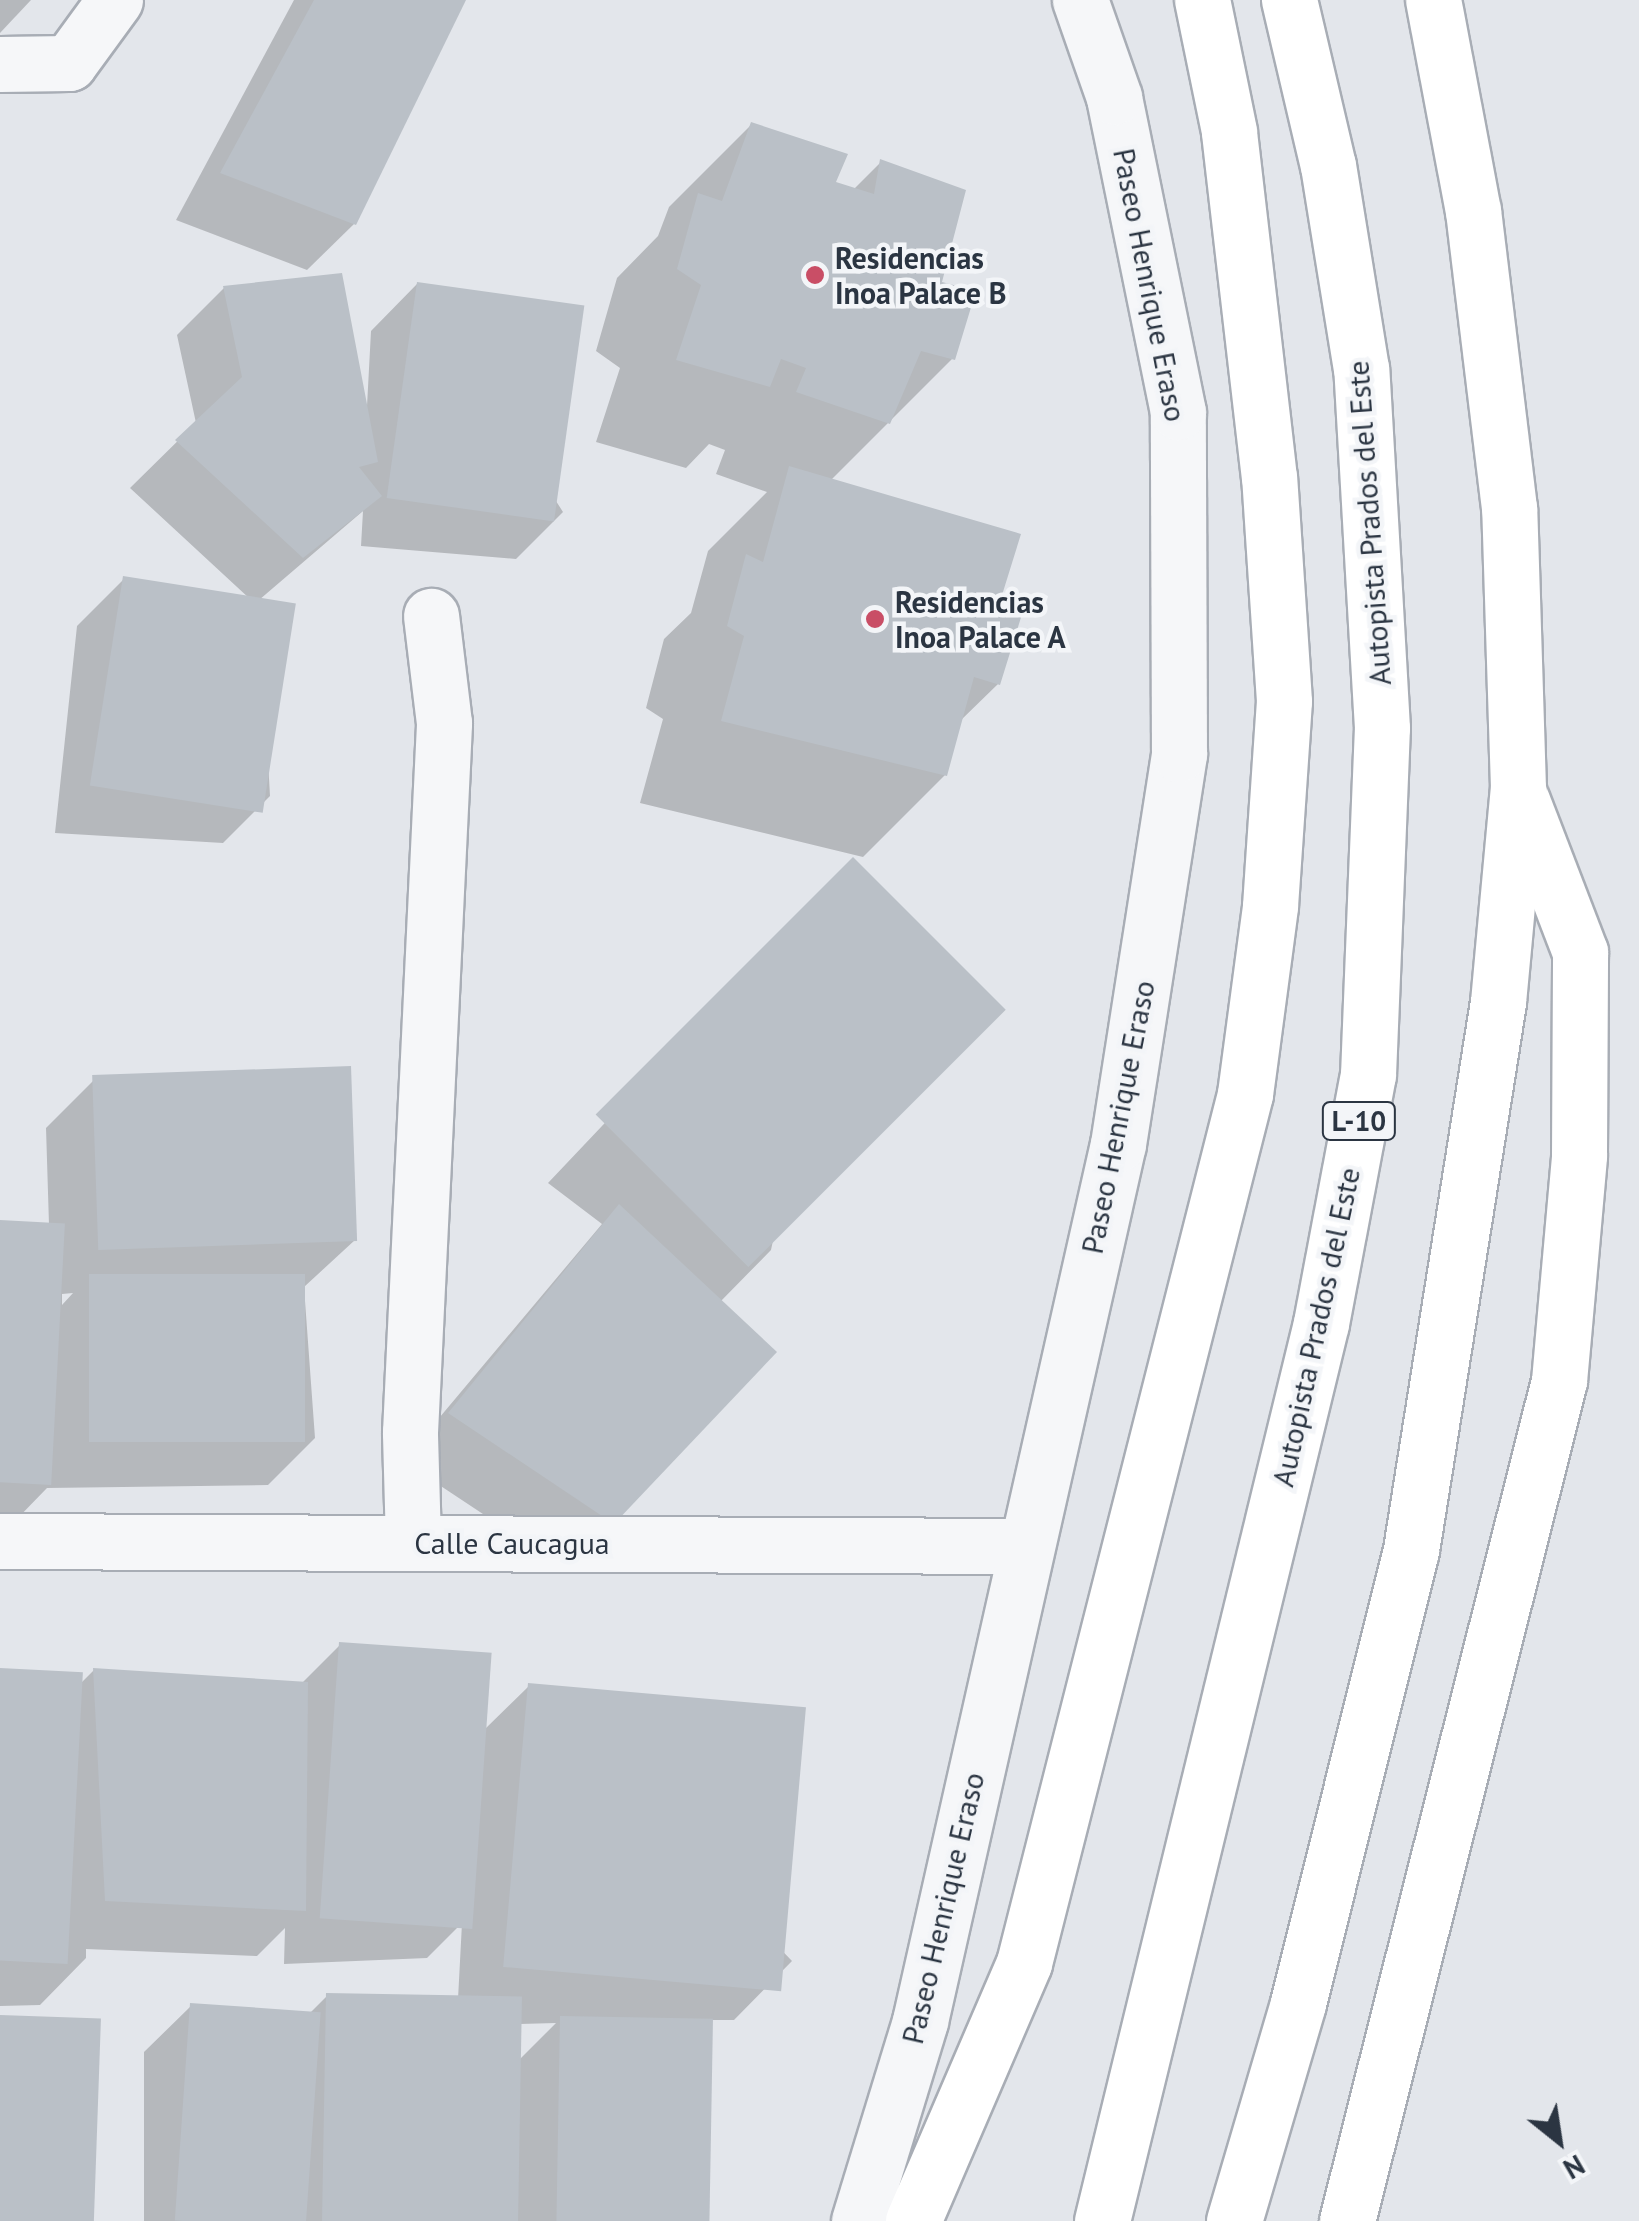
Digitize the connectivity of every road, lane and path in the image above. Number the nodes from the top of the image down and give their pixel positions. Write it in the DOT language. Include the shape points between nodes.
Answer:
graph roads {
  1 [pos="116,0"];
  2 [pos="1080,0"];
  3 [pos="1202,0"];
  4 [pos="1289,0"];
  5 [pos="1433,0"];
  6 [pos="0,64"];
  7 [pos="431,616"];
  8 [pos="1518,788"];
  9 [pos="0,1541"];
  10 [pos="413,1542"];
  11 [pos="1024,1546"];
  12 [pos="859,2221"];
  13 [pos="913,2221"];
  14 [pos="1102,2221"];
  15 [pos="1234,2221"];
  16 [pos="1347,2221"];
  1 -- 6 [label="street" via="70,64"];
  2 -- 11 [label="street, Paseo Henrique Eraso" via="1114,97 1178,412 1179,754 1118,1144"];
  3 -- 13 [label="highway" via="1229,132 1269,478 1284,702 1268,925 1245,1094 1024,1963"];
  4 -- 14 [label="highway, Autopista Prados del Este / L-10" via="1328,166 1364,408 1382,728 1368,1076 1322,1323"];
  5 -- 8 [label="highway" via="1474,211 1509,508"];
  7 -- 10 [label="street" via="444,723 410,1432"];
  8 -- 15 [label="highway" via="1498,1002 1411,1550 1298,2002"];
  8 -- 16 [label="highway" via="1580,952 1579,1156 1559,1381"];
  9 -- 10 [label="street, Calle Caucagua"];
  10 -- 11 [label="street, Calle Caucagua"];
  11 -- 12 [label="street, Paseo Henrique Eraso" via="920,2020"];
}
